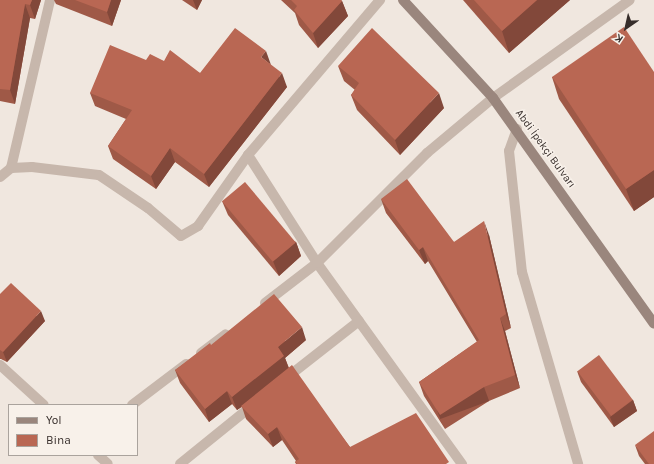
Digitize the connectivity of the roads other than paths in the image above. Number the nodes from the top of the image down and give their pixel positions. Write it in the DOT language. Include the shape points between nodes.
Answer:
graph roads {
  1 [pos="50,0"];
  2 [pos="380,0"];
  3 [pos="403,0"];
  4 [pos="630,0"];
  5 [pos="493,98"];
  6 [pos="517,129"];
  7 [pos="248,155"];
  8 [pos="11,168"];
  9 [pos="0,177"];
  10 [pos="317,262"];
  11 [pos="256,310"];
  12 [pos="359,321"];
  13 [pos="654,324"];
  14 [pos="237,325"];
  15 [pos="0,365"];
  16 [pos="274,388"];
  17 [pos="262,397"];
  18 [pos="43,404"];
  19 [pos="133,404"];
  20 [pos="99,456"];
  21 [pos="108,464"];
  22 [pos="180,464"];
  23 [pos="462,464"];
  24 [pos="578,464"];
  1 -- 8 [label="street"];
  2 -- 7 [label="street"];
  3 -- 5 [label="main road, Abdi İpekçi Bulvarı"];
  4 -- 5 [label="street"];
  5 -- 6 [label="main road, Abdi İpekçi Bulvarı"];
  5 -- 10 [label="street" via="427,153"];
  6 -- 13 [label="main road, Abdi İpekçi Bulvarı"];
  6 -- 24 [label="street" via="509,151 522,272"];
  7 -- 8 [label="street" via="198,226 181,236 148,208 98,175 32,167"];
  7 -- 10 [label="street"];
  8 -- 9 [label="street"];
  10 -- 11 [label="street"];
  10 -- 12 [label="street"];
  12 -- 16 [label="street"];
  12 -- 23 [label="street"];
  14 -- 19 [label="street"];
  15 -- 18 [label="street"];
  17 -- 22 [label="street"];
  20 -- 21 [label="street"];
}
